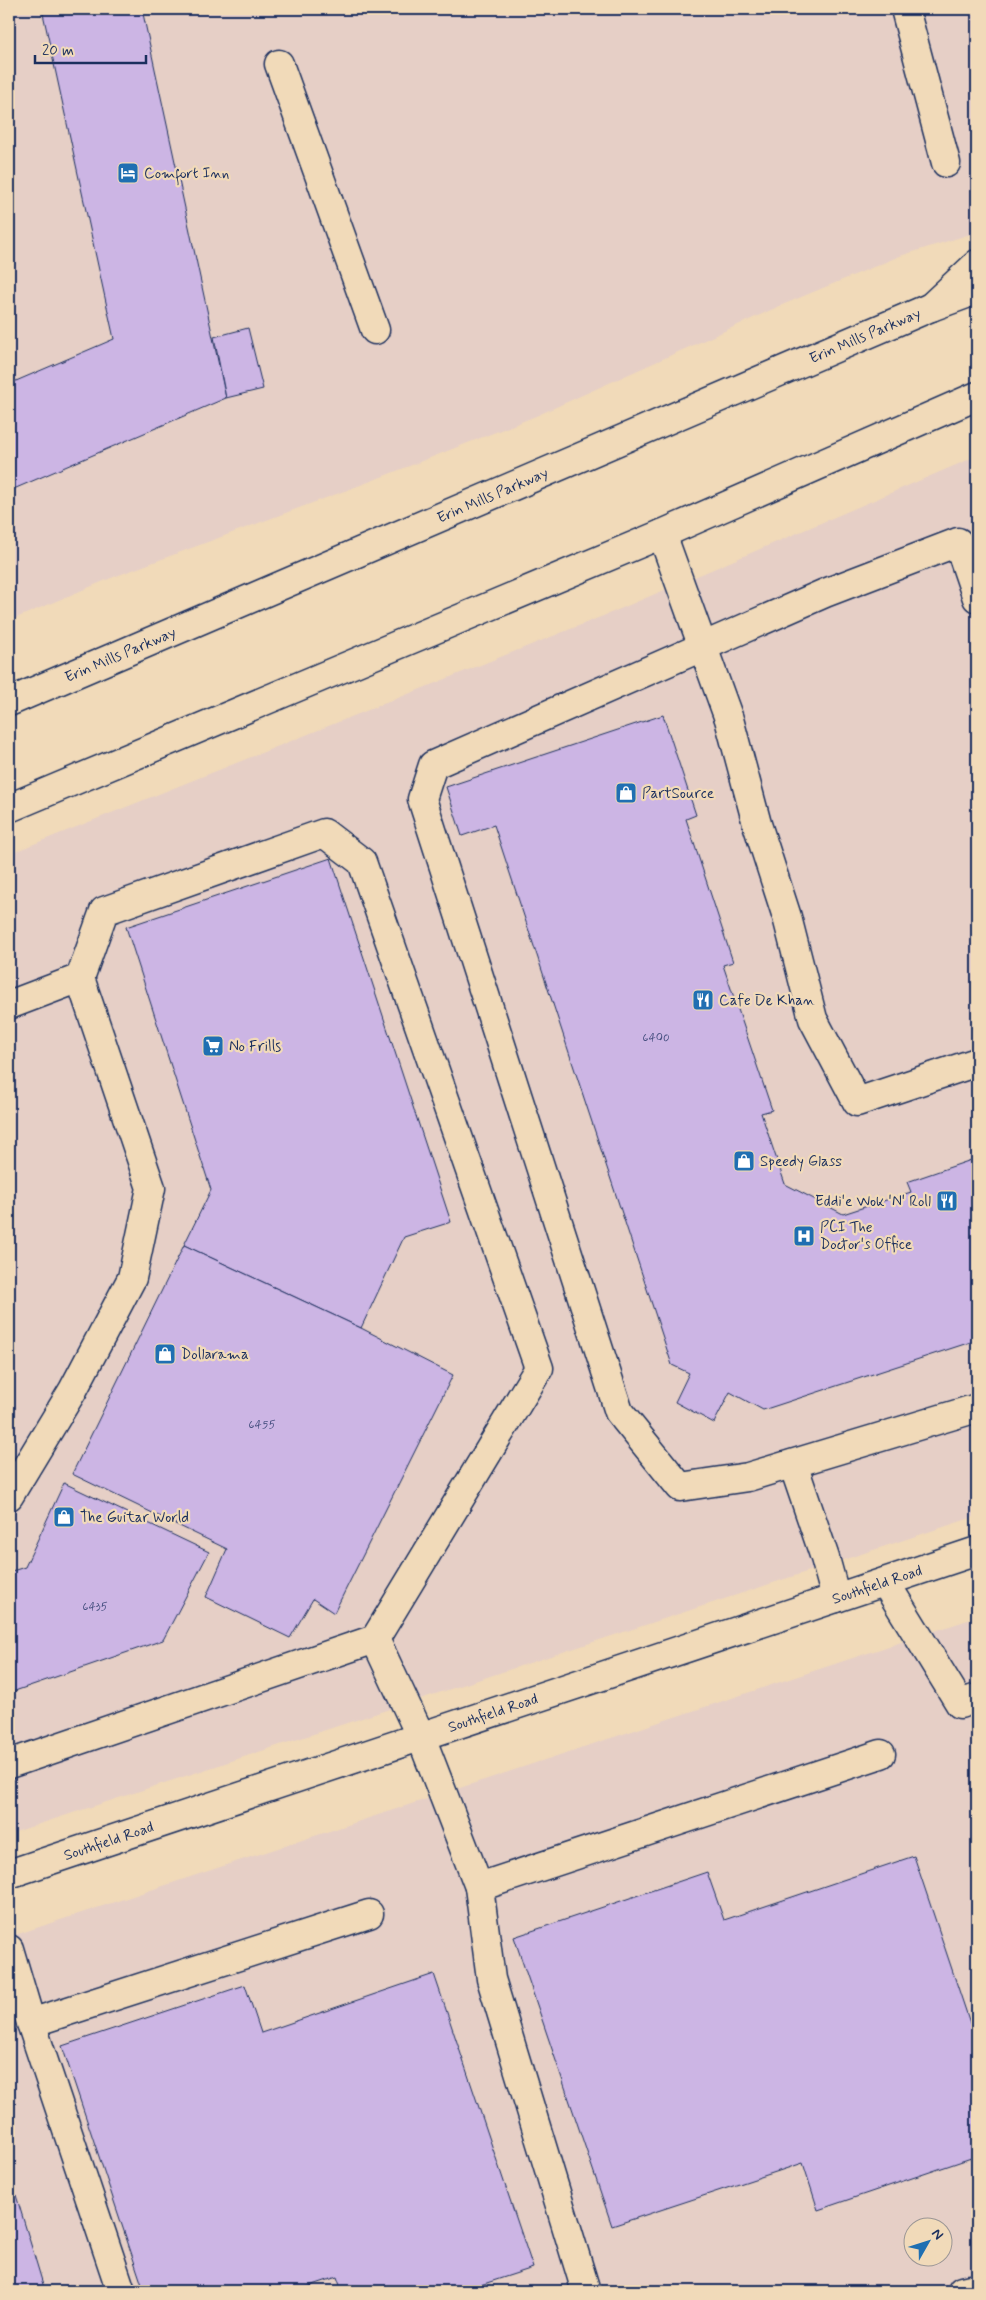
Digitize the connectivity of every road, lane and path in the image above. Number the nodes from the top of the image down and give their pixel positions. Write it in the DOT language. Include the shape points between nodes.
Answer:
graph roads {
  1 [pos="905,9"];
  2 [pos="279,64"];
  3 [pos="946,163"];
  4 [pos="977,264"];
  5 [pos="977,290"];
  6 [pos="931,307"];
  7 [pos="375,330"];
  8 [pos="977,396"];
  9 [pos="662,534"];
  10 [pos="968,539"];
  11 [pos="977,598"];
  12 [pos="702,647"];
  13 [pos="9,702"];
  14 [pos="9,808"];
  15 [pos="80,978"];
  16 [pos="9,1005"];
  17 [pos="977,1062"];
  18 [pos="977,1408"];
  19 [pos="793,1464"];
  20 [pos="9,1496"];
  21 [pos="977,1551"];
  22 [pos="885,1582"];
  23 [pos="836,1598"];
  24 [pos="376,1639"];
  25 [pos="977,1698"];
  26 [pos="421,1736"];
  27 [pos="881,1754"];
  28 [pos="9,1764"];
  29 [pos="9,1874"];
  30 [pos="479,1887"];
  31 [pos="369,1914"];
  32 [pos="9,1949"];
  33 [pos="32,2023"];
  34 [pos="121,2291"];
  35 [pos="586,2291"];
  1 -- 3 [label="main road"];
  2 -- 7 [label="main road"];
  4 -- 6 [label="main road"];
  5 -- 6 [label="main road, Erin Mills Parkway"];
  6 -- 13 [label="main road, Erin Mills Parkway"];
  8 -- 9 [label="main road"];
  9 -- 12 [label="main road"];
  9 -- 14 [label="main road"];
  10 -- 11 [label="main road"];
  10 -- 12 [label="main road" via="825,593"];
  12 -- 17 [label="main road" via="728,718 757,824 788,917 813,1019 857,1102"];
  12 -- 19 [label="main road" via="433,765 422,799 619,1412 680,1487 748,1477"];
  15 -- 16 [label="main road"];
  15 -- 20 [label="main road" via="151,1188 132,1278 73,1390"];
  15 -- 24 [label="main road" via="104,911 324,833 362,862 538,1368"];
  18 -- 19 [label="main road"];
  19 -- 23 [label="main road"];
  21 -- 22 [label="main road, Southfield Road"];
  22 -- 23 [label="main road, Southfield Road"];
  22 -- 25 [label="main road" via="960,1704"];
  23 -- 26 [label="main road, Southfield Road"];
  24 -- 26 [label="main road"];
  24 -- 28 [label="main road"];
  26 -- 29 [label="main road, Southfield Road"];
  26 -- 30 [label="main road"];
  27 -- 30 [label="main road"];
  30 -- 35 [label="main road" via="491,1979"];
  31 -- 33 [label="main road"];
  32 -- 33 [label="main road"];
  33 -- 34 [label="main road"];
}
